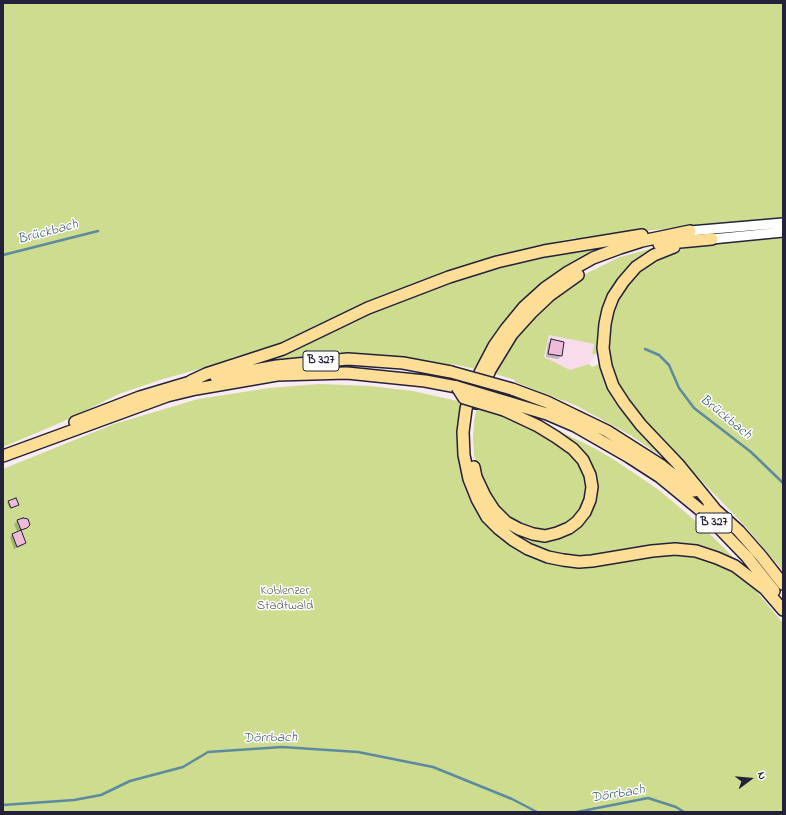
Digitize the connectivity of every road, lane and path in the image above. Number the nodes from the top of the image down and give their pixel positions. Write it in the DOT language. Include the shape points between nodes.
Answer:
graph roads {
  1 [pos="783,223"];
  2 [pos="690,231"];
  3 [pos="783,232"];
  4 [pos="712,238"];
  5 [pos="191,381"];
  6 [pos="505,406"];
  7 [pos="3,456"];
  8 [pos="714,508"];
  9 [pos="783,584"];
  10 [pos="783,605"];
  11 [pos="783,610"];
  1 -- 2 [label="street"];
  2 -- 5 [label="highway" via="576,245 497,262 405,293 283,349"];
  2 -- 11 [label="highway" via="642,241 593,258 545,288 524,307 494,346 472,388 462,432 469,479 487,516 508,536 528,549 548,557 579,562 652,551 696,551 735,566 764,589"];
  3 -- 4 [label="street"];
  4 -- 6 [label="highway" via="645,247 596,265 572,278 530,313 512,334 490,370 473,410 469,432 476,477 485,496 506,522 533,534 545,536 558,533 568,528 585,512 592,487 587,467 574,449"];
  4 -- 8 [label="highway" via="654,254 636,267 623,282 611,303 605,324 603,348 613,386 624,403"];
  5 -- 7 [label="highway, B 327" via="96,413"];
  5 -- 8 [label="highway, B 327, bridge" via="277,366 348,359 402,363 451,372 512,389 577,415 662,466"];
  6 -- 7 [label="highway, B 327, bridge" via="452,386 347,373 277,375 167,396"];
  6 -- 10 [label="highway, B 327" via="547,414 575,426 660,477 720,529 773,588"];
  8 -- 9 [label="highway, B 327" via="743,536"];
}
